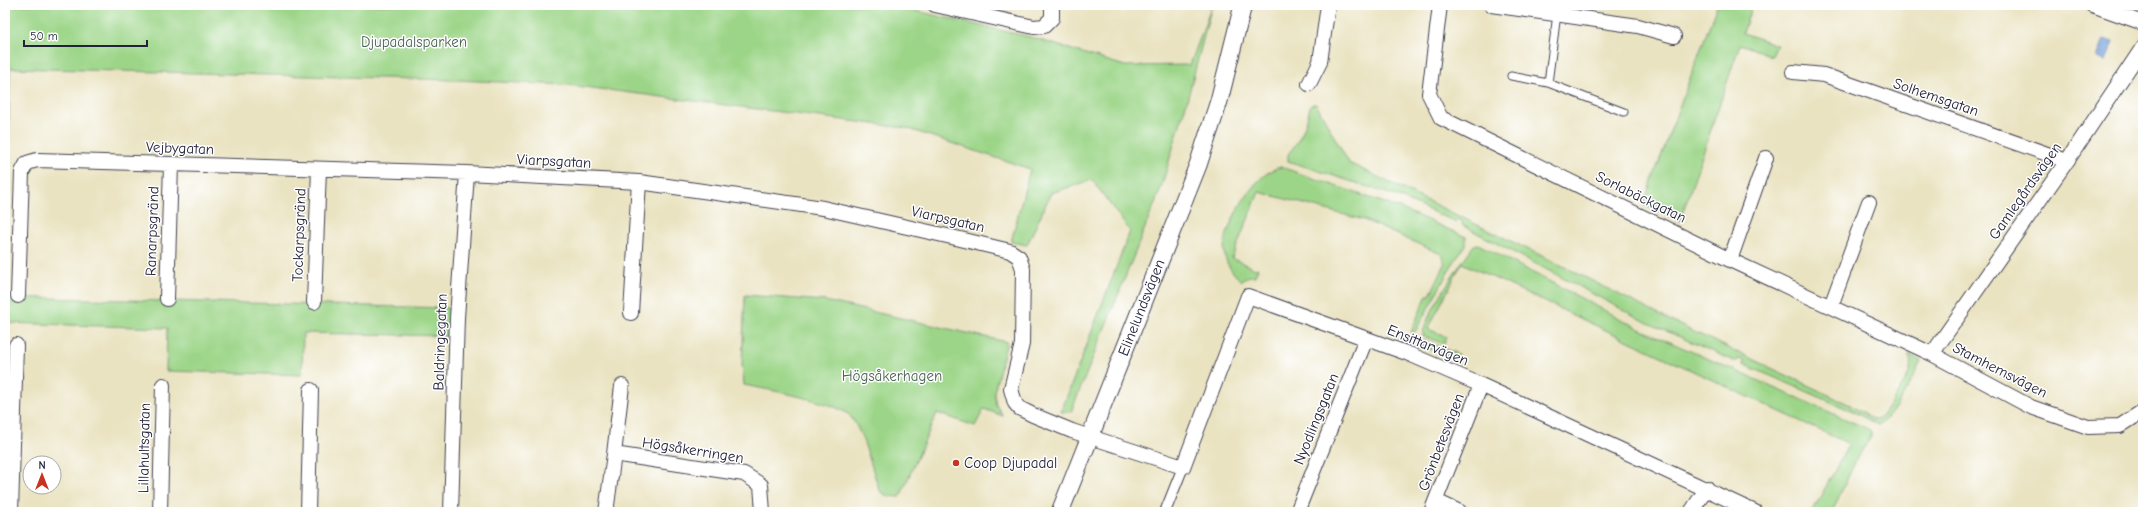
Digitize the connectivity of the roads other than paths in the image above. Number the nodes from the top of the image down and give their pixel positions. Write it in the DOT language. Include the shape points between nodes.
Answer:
graph roads {
  1 [pos="935,5"];
  2 [pos="1052,5"];
  3 [pos="1243,5"];
  4 [pos="1328,5"];
  5 [pos="1440,5"];
  6 [pos="1491,5"];
  7 [pos="2092,5"];
  8 [pos="1557,14"];
  9 [pos="2143,23"];
  10 [pos="1674,36"];
  11 [pos="2143,47"];
  12 [pos="1793,72"];
  13 [pos="1511,76"];
  14 [pos="1548,83"];
  15 [pos="1309,84"];
  16 [pos="1624,112"];
  17 [pos="1766,158"];
  18 [pos="2067,161"];
  19 [pos="171,164"];
  20 [pos="319,169"];
  21 [pos="467,173"];
  22 [pos="639,182"];
  23 [pos="1869,202"];
  24 [pos="1730,260"];
  25 [pos="18,296"];
  26 [pos="167,299"];
  27 [pos="314,302"];
  28 [pos="1831,306"];
  29 [pos="631,313"];
  30 [pos="1366,339"];
  31 [pos="16,345"];
  32 [pos="1932,354"];
  33 [pos="1481,385"];
  34 [pos="162,386"];
  35 [pos="622,386"];
  36 [pos="311,390"];
  37 [pos="2143,411"];
  38 [pos="1090,436"];
  39 [pos="614,454"];
  40 [pos="1183,467"];
  41 [pos="1708,488"];
  42 [pos="1434,506"];
  43 [pos="11,512"];
  44 [pos="160,512"];
  45 [pos="308,512"];
  46 [pos="451,512"];
  47 [pos="606,512"];
  48 [pos="763,512"];
  49 [pos="1060,512"];
  50 [pos="1165,512"];
  51 [pos="1297,512"];
  52 [pos="1460,512"];
  53 [pos="1691,512"];
  54 [pos="1755,512"];
  1 -- 2 [label="street" via="1034,27 1044,26 1052,18"];
  3 -- 38 [label="street, Elinelundsvägen" via="1198,165"];
  4 -- 15 [label="street" via="1320,62"];
  5 -- 24 [label="street, Sorlabäckgatan" via="1429,94 1441,118"];
  6 -- 8 [label="street"];
  7 -- 9 [label="street"];
  8 -- 10 [label="street" via="1638,26"];
  8 -- 14 [label="lane"];
  11 -- 18 [label="street, Gamlegårdsvägen"];
  12 -- 18 [label="street, Solhemsgatan" via="1824,76"];
  13 -- 14 [label="lane"];
  14 -- 16 [label="lane"];
  17 -- 24 [label="street"];
  18 -- 32 [label="street, Gamlegårdsvägen"];
  19 -- 20 [label="street, Vejbygatan"];
  19 -- 25 [label="street, Vejbygatan" via="37,160 27,163 22,172"];
  19 -- 26 [label="street, Ranarpsgränd"];
  20 -- 21 [label="street, Vejbygatan"];
  20 -- 27 [label="street, Tockarpsgränd"];
  21 -- 22 [label="street, Viarpsgatan"];
  21 -- 46 [label="street, Baldringegatan" via="457,318"];
  22 -- 29 [label="street"];
  22 -- 38 [label="street, Viarpsgatan" via="823,208 980,243 1015,254 1022,262 1023,269 1023,323 1022,344 1012,380 1012,396 1019,408"];
  23 -- 28 [label="street"];
  24 -- 28 [label="street, Sorlabäckgatan"];
  28 -- 32 [label="street, Sorlabäckgatan"];
  30 -- 33 [label="street, Ensittarvägen" via="1409,354"];
  30 -- 40 [label="street, Ensittarvägen" via="1248,296"];
  30 -- 51 [label="street, Nyodlingsgatan"];
  31 -- 43 [label="street"];
  32 -- 37 [label="street, Stamhemsvägen" via="2032,407 2088,427 2120,426"];
  33 -- 41 [label="street, Ensittarvägen"];
  33 -- 42 [label="street, Grönbetesvägen"];
  34 -- 44 [label="street, Lillahultsgatan"];
  35 -- 39 [label="street"];
  36 -- 45 [label="street"];
  38 -- 40 [label="street"];
  38 -- 49 [label="street, Elinelundsvägen"];
  39 -- 47 [label="street"];
  39 -- 48 [label="street, Högsåkerringen" via="744,474 760,485 763,492"];
  40 -- 50 [label="street, Ensittarvägen"];
  41 -- 53 [label="street"];
  41 -- 54 [label="street, Ensittarvägen"];
  42 -- 52 [label="street"];
}
